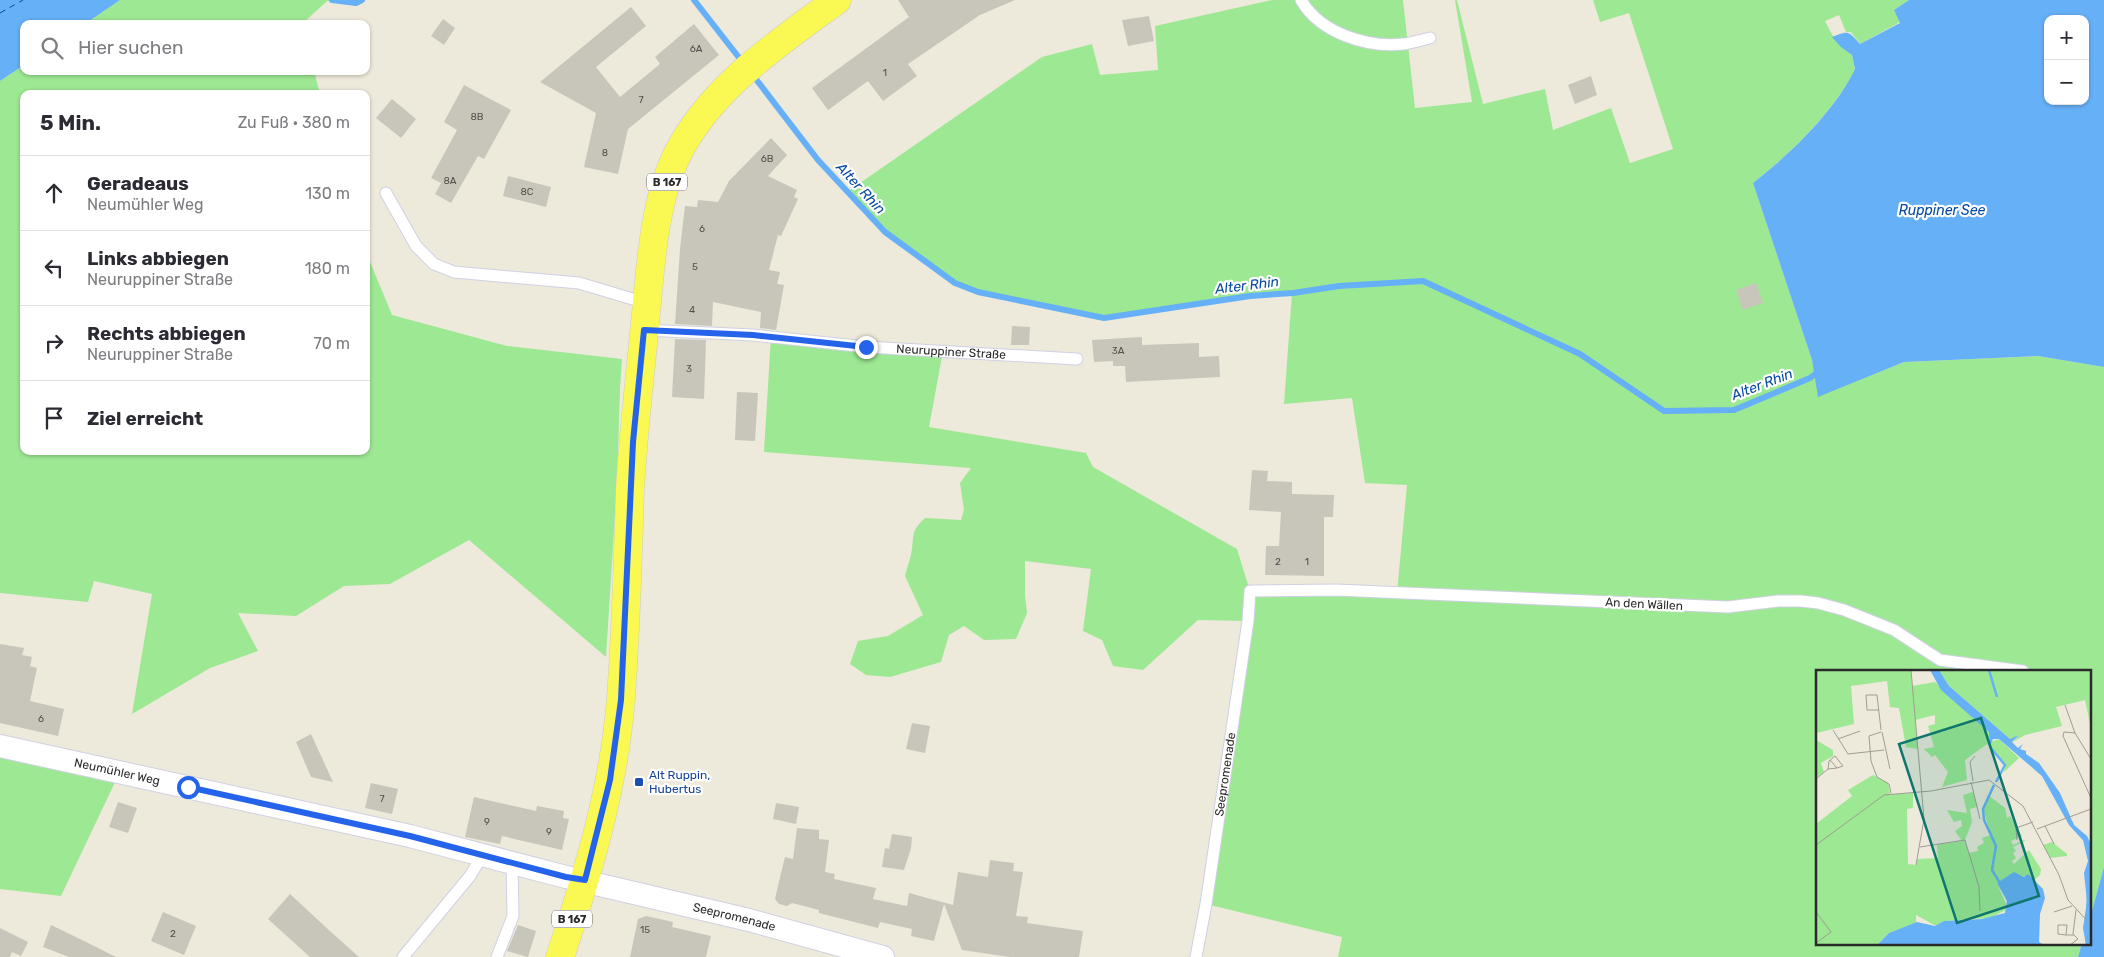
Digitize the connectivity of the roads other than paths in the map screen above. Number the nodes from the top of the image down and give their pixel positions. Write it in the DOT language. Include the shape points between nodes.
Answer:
graph roads {
  1 [pos="837,0"];
  2 [pos="1301,0"];
  3 [pos="1430,38"];
  4 [pos="386,193"];
  5 [pos="646,303"];
  6 [pos="644,330"];
  7 [pos="1077,359"];
  8 [pos="1250,591"];
  9 [pos="2015,670"];
  10 [pos="0,746"];
  11 [pos="482,856"];
  12 [pos="512,863"];
  13 [pos="585,880"];
  14 [pos="403,957"];
  15 [pos="497,957"];
  16 [pos="560,957"];
  17 [pos="883,957"];
  18 [pos="1196,957"];
  1 -- 5 [label="main road, B 167" via="734,81 695,125 677,155 658,216"];
  2 -- 3 [label="lane" via="1316,20 1356,40 1403,44"];
  4 -- 5 [label="lane" via="416,246 434,264 454,272 579,283"];
  5 -- 6 [label="main road, B 167"];
  6 -- 7 [label="lane, Neuruppiner Straße"];
  6 -- 13 [label="main road, B 167" via="633,442 621,700 610,780"];
  8 -- 9 [label="lane, An den Wällen" via="1336,590 1728,608 1802,601 1844,610 1894,630 1940,660"];
  8 -- 18 [label="lane, Seepromenade" via="1234,718"];
  10 -- 11 [label="street, Neumühler Weg" via="410,836"];
  11 -- 12 [label="street, Neumühler Weg"];
  11 -- 14 [label="lane" via="470,876"];
  12 -- 13 [label="street, Neumühler Weg"];
  12 -- 15 [label="lane" via="513,916"];
  13 -- 16 [label="main road, B 167"];
  13 -- 17 [label="street, Seepromenade"];
}
